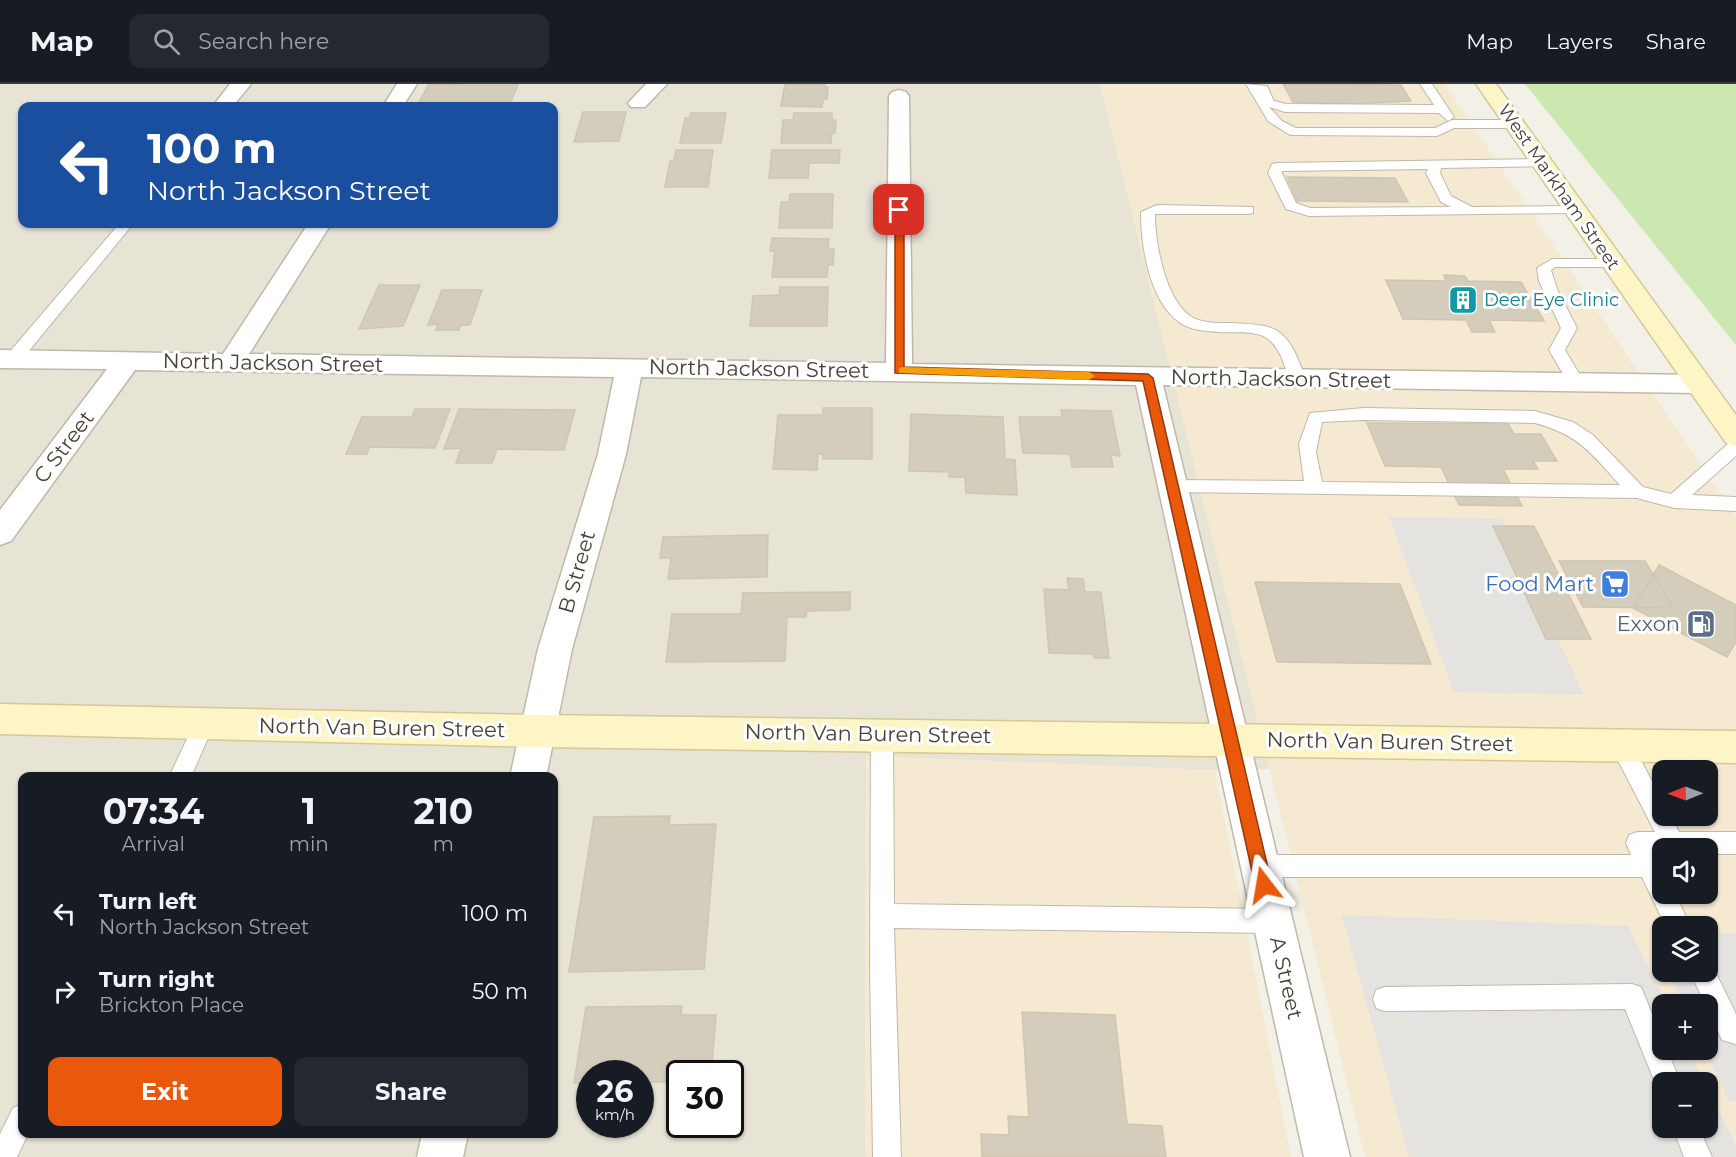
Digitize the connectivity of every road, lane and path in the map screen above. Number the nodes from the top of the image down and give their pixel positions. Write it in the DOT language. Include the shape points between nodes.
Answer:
graph roads {
  1 [pos="241,84"];
  2 [pos="407,84"];
  3 [pos="657,84"];
  4 [pos="1252,84"];
  5 [pos="1265,84"];
  6 [pos="1426,84"];
  7 [pos="1486,84"];
  8 [pos="899,96"];
  9 [pos="226,102"];
  10 [pos="396,102"];
  11 [pos="638,103"];
  12 [pos="1442,109"];
  13 [pos="1452,124"];
  14 [pos="1514,124"];
  15 [pos="1542,163"];
  16 [pos="1437,165"];
  17 [pos="1248,210"];
  18 [pos="1575,210"];
  19 [pos="1470,211"];
  20 [pos="122,228"];
  21 [pos="315,228"];
  22 [pos="1613,263"];
  23 [pos="7,359"];
  24 [pos="127,362"];
  25 [pos="231,362"];
  26 [pos="629,368"];
  27 [pos="899,370"];
  28 [pos="1148,378"];
  29 [pos="1298,380"];
  30 [pos="1576,382"];
  31 [pos="1698,384"];
  32 [pos="1736,436"];
  33 [pos="1736,446"];
  34 [pos="1173,486"];
  35 [pos="1315,488"];
  36 [pos="1637,492"];
  37 [pos="1674,501"];
  38 [pos="1736,504"];
  39 [pos="0,533"];
  40 [pos="0,719"];
  41 [pos="204,724"];
  42 [pos="538,731"];
  43 [pos="882,733"];
  44 [pos="1230,740"];
  45 [pos="1622,745"];
  46 [pos="1736,747"];
  47 [pos="182,772"];
  48 [pos="529,772"];
  49 [pos="1670,838"];
  50 [pos="1652,843"];
  51 [pos="1718,843"];
  52 [pos="1736,843"];
  53 [pos="1259,866"];
  54 [pos="1649,866"];
  55 [pos="1652,872"];
  56 [pos="882,916"];
  57 [pos="1273,921"];
  58 [pos="1706,982"];
  59 [pos="1385,999"];
  60 [pos="1736,1031"];
  61 [pos="1663,1072"];
  62 [pos="18,1125"];
  63 [pos="444,1138"];
  64 [pos="1690,1138"];
  65 [pos="3,1157"];
  66 [pos="440,1157"];
  67 [pos="887,1157"];
  68 [pos="1327,1157"];
  69 [pos="1698,1157"];
  1 -- 9 [label="street"];
  2 -- 10 [label="street"];
  3 -- 11 [label="street"];
  4 -- 13 [label="lane" via="1268,117 1279,127 1294,132 1437,132"];
  5 -- 12 [label="lane" via="1269,103 1285,108"];
  6 -- 12 [label="lane"];
  7 -- 14 [label="street, West Markham Street"];
  8 -- 27 [label="street"];
  12 -- 13 [label="lane"];
  13 -- 14 [label="lane"];
  14 -- 15 [label="street, West Markham Street"];
  15 -- 16 [label="lane"];
  15 -- 18 [label="street, West Markham Street"];
  16 -- 19 [label="lane" via="1432,173 1446,199"];
  16 -- 19 [label="lane" via="1277,167 1275,172 1291,206 1309,212"];
  17 -- 29 [label="lane" via="1148,212 1147,228 1155,263 1170,302 1184,320 1203,326 1269,332 1282,342"];
  18 -- 19 [label="lane"];
  18 -- 22 [label="street, West Markham Street"];
  20 -- 23 [label="lane"];
  21 -- 25 [label="street"];
  22 -- 30 [label="lane" via="1552,263 1544,268 1543,276 1565,313 1569,328 1557,350"];
  22 -- 31 [label="street, West Markham Street"];
  23 -- 24 [label="street, North Jackson Street"];
  24 -- 25 [label="street, North Jackson Street"];
  24 -- 39 [label="street, C Street"];
  25 -- 26 [label="street, North Jackson Street"];
  26 -- 27 [label="street, North Jackson Street"];
  26 -- 42 [label="street, B Street" via="612,454 555,649"];
  27 -- 28 [label="street, North Jackson Street"];
  28 -- 29 [label="street, North Jackson Street"];
  28 -- 34 [label="street, A Street"];
  29 -- 30 [label="street, North Jackson Street"];
  30 -- 31 [label="street, North Jackson Street"];
  31 -- 32 [label="street, West Markham Street"];
  33 -- 37 [label="lane"];
  34 -- 35 [label="lane"];
  34 -- 44 [label="street, A Street"];
  35 -- 36 [label="lane"];
  35 -- 36 [label="lane" via="1305,452 1316,417 1364,414 1535,417 1567,426 1587,439"];
  36 -- 37 [label="lane"];
  37 -- 38 [label="lane"];
  40 -- 41 [label="street, North Van Buren Street"];
  41 -- 42 [label="street, North Van Buren Street"];
  41 -- 47 [label="lane"];
  42 -- 43 [label="street, North Van Buren Street"];
  42 -- 48 [label="street, B Street"];
  43 -- 44 [label="street, North Van Buren Street"];
  43 -- 56 [label="lane"];
  44 -- 45 [label="street, North Van Buren Street"];
  44 -- 53 [label="street, A Street"];
  45 -- 46 [label="street, North Van Buren Street"];
  45 -- 49 [label="lane"];
  50 -- 54 [label="lane" via="1637,843"];
  51 -- 52 [label="lane"];
  53 -- 54 [label="lane"];
  53 -- 57 [label="street, A Street"];
  54 -- 55 [label="lane"];
  56 -- 57 [label="lane"];
  56 -- 67 [label="lane"];
  57 -- 68 [label="street, A Street"];
  58 -- 60 [label="lane" via="1731,1031"];
  59 -- 61 [label="lane" via="1632,996"];
  62 -- 65 [label="lane"];
  63 -- 66 [label="street"];
  64 -- 69 [label="lane"];
}
